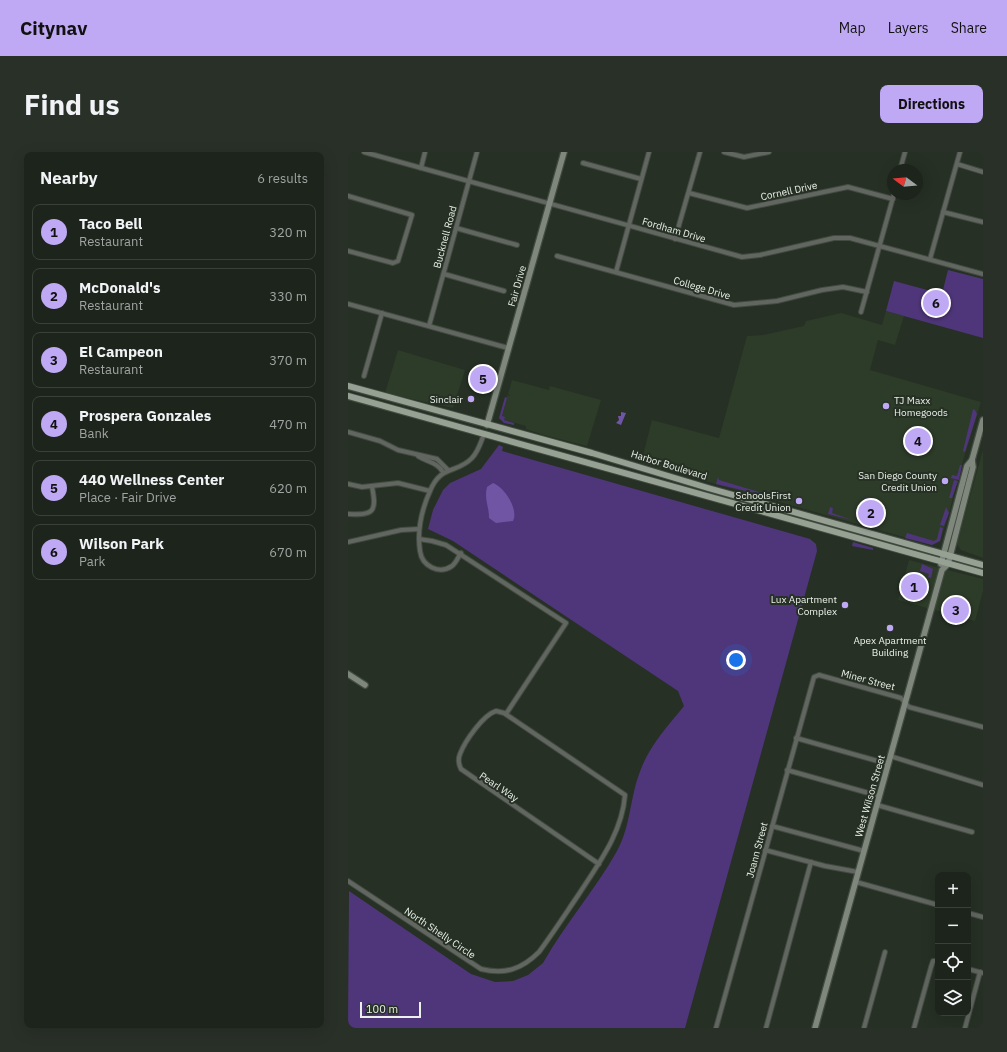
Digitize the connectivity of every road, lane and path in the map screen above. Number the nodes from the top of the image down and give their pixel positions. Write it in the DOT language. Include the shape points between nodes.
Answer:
graph roads {
  1 [pos="364,152"];
  2 [pos="425,152"];
  3 [pos="477,152"];
  4 [pos="564,152"];
  5 [pos="649,152"];
  6 [pos="700,152"];
  7 [pos="724,152"];
  8 [pos="769,152"];
  9 [pos="905,152"];
  10 [pos="960,152"];
  11 [pos="584,163"];
  12 [pos="902,164"];
  13 [pos="957,164"];
  14 [pos="421,168"];
  15 [pos="983,172"];
  16 [pos="641,179"];
  17 [pos="469,182"];
  18 [pos="689,193"];
  19 [pos="348,196"];
  20 [pos="887,197"];
  21 [pos="893,200"];
  22 [pos="550,204"];
  23 [pos="943,212"];
  24 [pos="983,222"];
  25 [pos="628,225"];
  26 [pos="456,228"];
  27 [pos="675,239"];
  28 [pos="517,245"];
  29 [pos="880,246"];
  30 [pos="348,251"];
  31 [pos="557,256"];
  32 [pos="930,259"];
  33 [pos="616,272"];
  34 [pos="444,274"];
  35 [pos="983,274"];
  36 [pos="504,291"];
  37 [pos="867,292"];
  38 [pos="348,304"];
  39 [pos="861,312"];
  40 [pos="382,313"];
  41 [pos="429,326"];
  42 [pos="508,348"];
  43 [pos="364,376"];
  44 [pos="348,386"];
  45 [pos="348,396"];
  46 [pos="983,420"];
  47 [pos="487,425"];
  48 [pos="348,432"];
  49 [pos="484,434"];
  50 [pos="972,460"];
  51 [pos="445,471"];
  52 [pos="348,484"];
  53 [pos="372,487"];
  54 [pos="430,491"];
  55 [pos="348,514"];
  56 [pos="419,529"];
  57 [pos="419,539"];
  58 [pos="348,542"];
  59 [pos="461,553"];
  60 [pos="942,553"];
  61 [pos="950,556"];
  62 [pos="940,562"];
  63 [pos="948,564"];
  64 [pos="983,565"];
  65 [pos="942,570"];
  66 [pos="983,573"];
  67 [pos="348,674"];
  68 [pos="814,677"];
  69 [pos="365,685"];
  70 [pos="905,702"];
  71 [pos="506,714"];
  72 [pos="983,727"];
  73 [pos="796,738"];
  74 [pos="890,756"];
  75 [pos="888,764"];
  76 [pos="787,770"];
  77 [pos="983,785"];
  78 [pos="879,796"];
  79 [pos="877,806"];
  80 [pos="772,826"];
  81 [pos="972,832"];
  82 [pos="765,850"];
  83 [pos="864,851"];
  84 [pos="811,862"];
  85 [pos="599,864"];
  86 [pos="858,872"];
  87 [pos="348,881"];
  88 [pos="856,882"];
  89 [pos="935,904"];
  90 [pos="971,914"];
  91 [pos="983,917"];
  92 [pos="885,952"];
  93 [pos="935,964"];
  94 [pos="971,970"];
  95 [pos="982,973"];
  96 [pos="716,1028"];
  97 [pos="766,1028"];
  98 [pos="815,1028"];
  99 [pos="864,1028"];
  100 [pos="914,1028"];
  101 [pos="965,1028"];
  1 -- 14 [label="street, Fordham Drive"];
  2 -- 14 [label="street"];
  3 -- 17 [label="street, Bucknell Road"];
  4 -- 22 [label="street, Fair Drive"];
  5 -- 16 [label="street"];
  6 -- 18 [label="street"];
  7 -- 8 [label="street" via="744,157"];
  9 -- 12 [label="street"];
  10 -- 13 [label="street"];
  11 -- 16 [label="street"];
  13 -- 15 [label="street"];
  13 -- 23 [label="street"];
  14 -- 17 [label="street, Fordham Drive"];
  16 -- 25 [label="street"];
  17 -- 22 [label="street, Fordham Drive"];
  17 -- 26 [label="street, Bucknell Road"];
  18 -- 20 [label="street, Cornell Drive" via="747,208 848,187"];
  18 -- 27 [label="street"];
  19 -- 30 [label="street" via="412,215 398,262"];
  21 -- 29 [label="street"];
  22 -- 25 [label="street, Fordham Drive"];
  22 -- 42 [label="street, Fair Drive"];
  23 -- 24 [label="street"];
  23 -- 32 [label="street"];
  25 -- 27 [label="street, Fordham Drive"];
  25 -- 33 [label="street"];
  26 -- 28 [label="street"];
  26 -- 34 [label="street, Bucknell Road"];
  27 -- 29 [label="street, Fordham Drive" via="746,257 838,238 853,238"];
  29 -- 32 [label="street, Fordham Drive"];
  29 -- 37 [label="street"];
  31 -- 33 [label="street, College Drive"];
  32 -- 35 [label="street, Fordham Drive"];
  33 -- 37 [label="street, College Drive" via="734,306 777,301 843,287"];
  34 -- 36 [label="street"];
  34 -- 41 [label="street, Bucknell Road"];
  37 -- 39 [label="street"];
  38 -- 40 [label="street"];
  40 -- 41 [label="street"];
  40 -- 43 [label="street"];
  41 -- 42 [label="street"];
  42 -- 47 [label="street, Fair Drive"];
  44 -- 47 [label="main road, Harbor Boulevard"];
  45 -- 49 [label="main road, Harbor Boulevard"];
  46 -- 50 [label="street, West Wilson Street"];
  47 -- 49 [label="main road"];
  47 -- 60 [label="main road, Harbor Boulevard"];
  48 -- 51 [label="street" via="430,459"];
  49 -- 51 [label="street" via="471,459"];
  49 -- 62 [label="main road, Harbor Boulevard"];
  50 -- 60 [label="street, West Wilson Street" via="967,466"];
  50 -- 61 [label="street, West Wilson Street" via="973,467"];
  51 -- 54 [label="street"];
  52 -- 53 [label="street" via="362,488"];
  53 -- 54 [label="street" via="398,483"];
  53 -- 55 [label="street" via="376,504 374,509 357,515"];
  54 -- 56 [label="street"];
  56 -- 57 [label="street"];
  56 -- 58 [label="street" via="400,530"];
  57 -- 59 [label="street" via="440,543"];
  57 -- 59 [label="street" via="424,563 437,569 453,565"];
  59 -- 71 [label="street" via="566,623"];
  60 -- 61 [label="main road, Harbor Boulevard"];
  60 -- 62 [label="street, West Wilson Street"];
  61 -- 63 [label="street, West Wilson Street"];
  61 -- 64 [label="main road, Harbor Boulevard"];
  62 -- 63 [label="main road, Harbor Boulevard"];
  62 -- 65 [label="street, West Wilson Street"];
  63 -- 65 [label="street, West Wilson Street"];
  63 -- 66 [label="main road, Harbor Boulevard"];
  65 -- 70 [label="street, West Wilson Street"];
  67 -- 69 [label="street"];
  68 -- 70 [label="street, Miner Street" via="819,675 901,698"];
  68 -- 73 [label="street, Joann Street"];
  70 -- 72 [label="street, Miner Street" via="909,706"];
  70 -- 74 [label="street, West Wilson Street"];
  71 -- 85 [label="street, North Shelly Circle" via="625,795 618,825 610,846"];
  71 -- 85 [label="street, Pearl Way" via="496,711 483,719 460,753 461,769"];
  73 -- 75 [label="street"];
  73 -- 76 [label="street, Joann Street"];
  74 -- 75 [label="street, West Wilson Street"];
  74 -- 77 [label="street"];
  75 -- 78 [label="street, West Wilson Street"];
  76 -- 78 [label="street"];
  76 -- 80 [label="street, Joann Street"];
  78 -- 79 [label="street, West Wilson Street"];
  79 -- 81 [label="street"];
  79 -- 83 [label="street, West Wilson Street"];
  80 -- 82 [label="street, Joann Street"];
  80 -- 83 [label="street"];
  82 -- 84 [label="street"];
  82 -- 96 [label="street, Joann Street"];
  83 -- 86 [label="street, West Wilson Street"];
  84 -- 86 [label="street"];
  84 -- 97 [label="street"];
  85 -- 87 [label="street, North Shelly Circle" via="534,958 521,967 502,972 481,969"];
  86 -- 88 [label="street, West Wilson Street"];
  88 -- 89 [label="street"];
  88 -- 98 [label="street, West Wilson Street"];
  90 -- 91 [label="street"];
  92 -- 99 [label="street"];
  93 -- 100 [label="street"];
  94 -- 95 [label="street"];
  95 -- 101 [label="street"];
}
